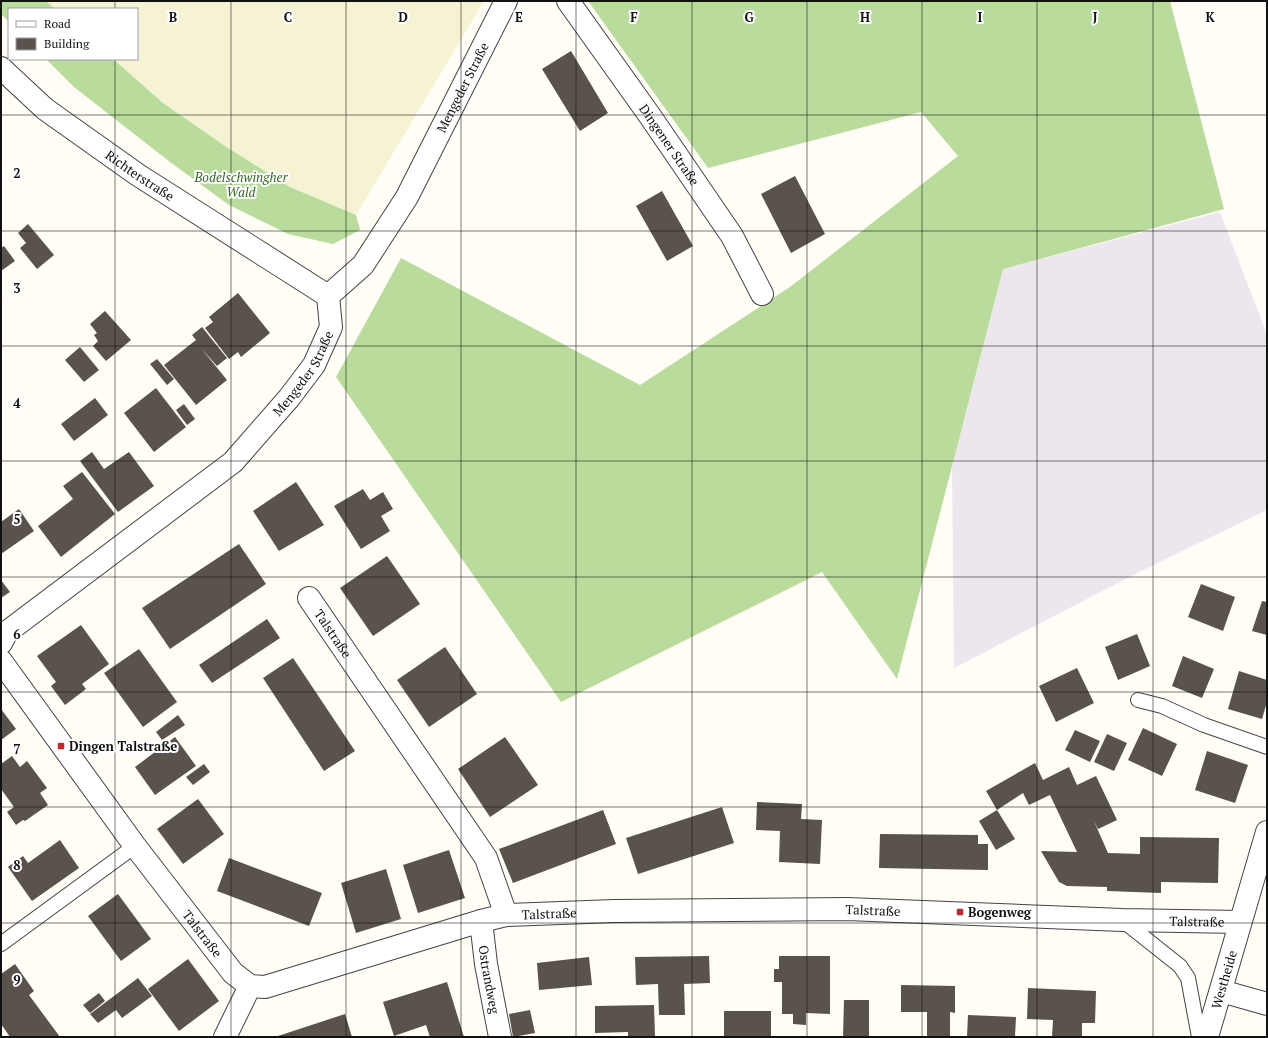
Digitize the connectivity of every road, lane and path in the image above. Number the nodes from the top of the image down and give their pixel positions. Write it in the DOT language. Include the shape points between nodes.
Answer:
graph roads {
  1 [pos="506,1"];
  2 [pos="568,1"];
  3 [pos="1,68"];
  4 [pos="762,294"];
  5 [pos="328,296"];
  6 [pos="309,598"];
  7 [pos="1,643"];
  8 [pos="1,662"];
  9 [pos="1138,700"];
  10 [pos="1267,747"];
  11 [pos="1267,832"];
  12 [pos="135,846"];
  13 [pos="506,915"];
  14 [pos="1122,920"];
  15 [pos="480,921"];
  16 [pos="1240,922"];
  17 [pos="1,944"];
  18 [pos="250,986"];
  19 [pos="1221,991"];
  20 [pos="1267,1004"];
  21 [pos="225,1037"];
  22 [pos="500,1037"];
  23 [pos="1199,1037"];
  24 [pos="1207,1037"];
  1 -- 5 [label="street, Mengeder Straße" via="407,197 363,265"];
  2 -- 4 [label="street, Dingener Straße" via="732,236"];
  3 -- 5 [label="street, Richterstraße" via="45,109 138,175"];
  5 -- 7 [label="street, Mengeder Straße" via="331,327 314,365 233,462 7,632"];
  6 -- 13 [label="street, Talstraße" via="486,858"];
  8 -- 12 [label="street, Talstraße"];
  9 -- 10 [label="lane" via="1162,706 1204,725"];
  11 -- 16 [label="street, Westheide"];
  12 -- 17 [label="lane"];
  12 -- 18 [label="street, Talstraße" via="233,972"];
  13 -- 14 [label="street, Talstraße" via="614,911 847,909"];
  13 -- 15 [label="street, Talstraße"];
  14 -- 16 [label="street, Talstraße"];
  14 -- 23 [label="lane" via="1180,966 1188,978"];
  15 -- 18 [label="street, Talstraße" via="265,987"];
  15 -- 22 [label="street, Ostrandweg"];
  16 -- 19 [label="street, Westheide"];
  18 -- 21 [label="street"];
  19 -- 20 [label="street"];
  19 -- 24 [label="street, Westheide"];
}
